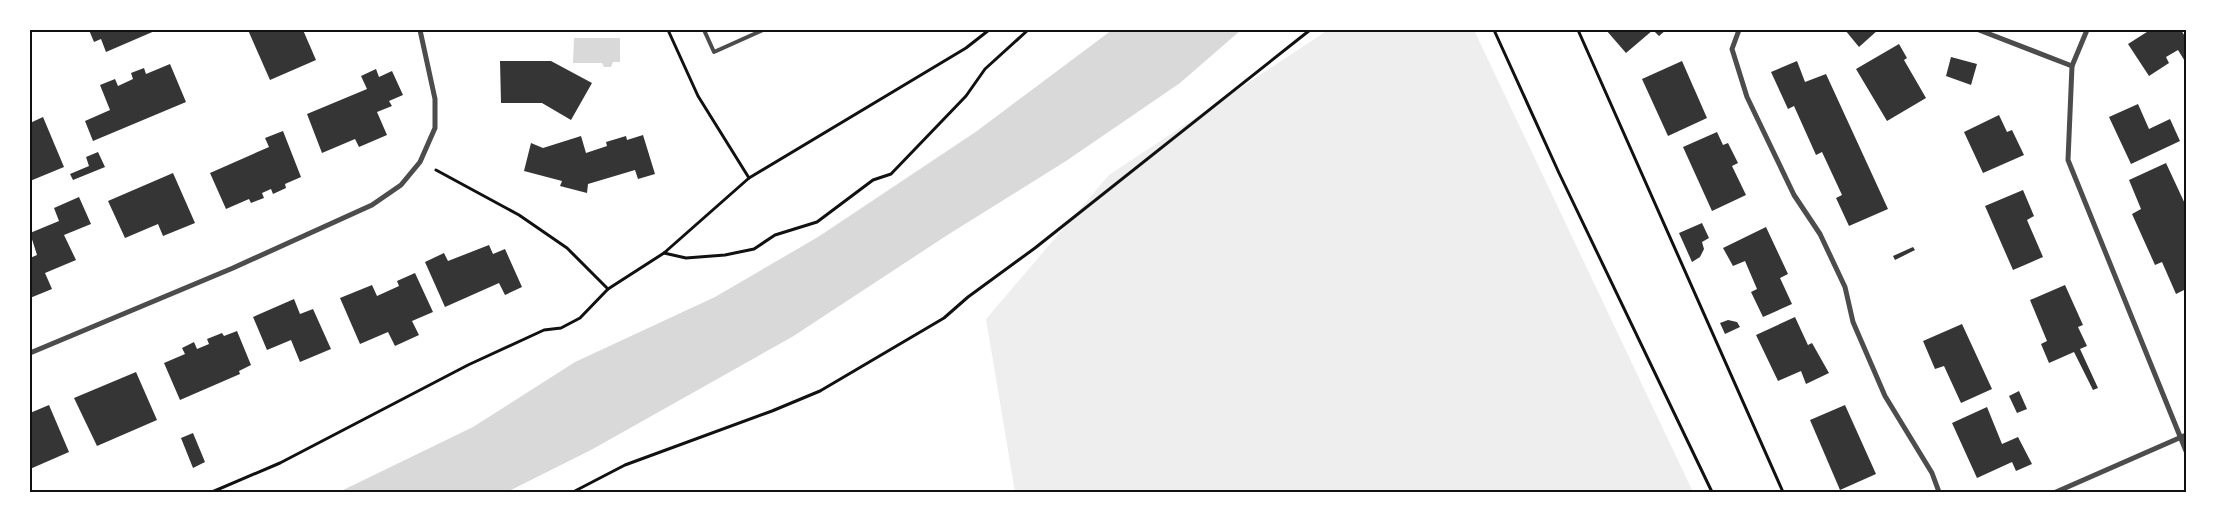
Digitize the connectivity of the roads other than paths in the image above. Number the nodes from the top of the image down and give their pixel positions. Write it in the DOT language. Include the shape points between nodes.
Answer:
graph roads {
  1 [pos="420,30"];
  2 [pos="704,30"];
  3 [pos="763,30"];
  4 [pos="1739,30"];
  5 [pos="1979,30"];
  6 [pos="2087,30"];
  7 [pos="2072,66"];
  8 [pos="30,353"];
  9 [pos="2186,435"];
  10 [pos="2180,438"];
  11 [pos="2186,451"];
  12 [pos="1939,492"];
  13 [pos="2056,492"];
  1 -- 8 [label="street" via="435,99 435,128 420,162 401,185 372,206"];
  2 -- 3 [label="lane" via="714,52"];
  4 -- 12 [label="street" via="1732,50 1747,97 1794,195 1820,234 1846,288 1853,322 1885,396 1932,473"];
  5 -- 7 [label="street"];
  6 -- 7 [label="street"];
  7 -- 10 [label="street" via="2068,160"];
  9 -- 10 [label="street"];
  10 -- 11 [label="street"];
  10 -- 13 [label="street"];
}
